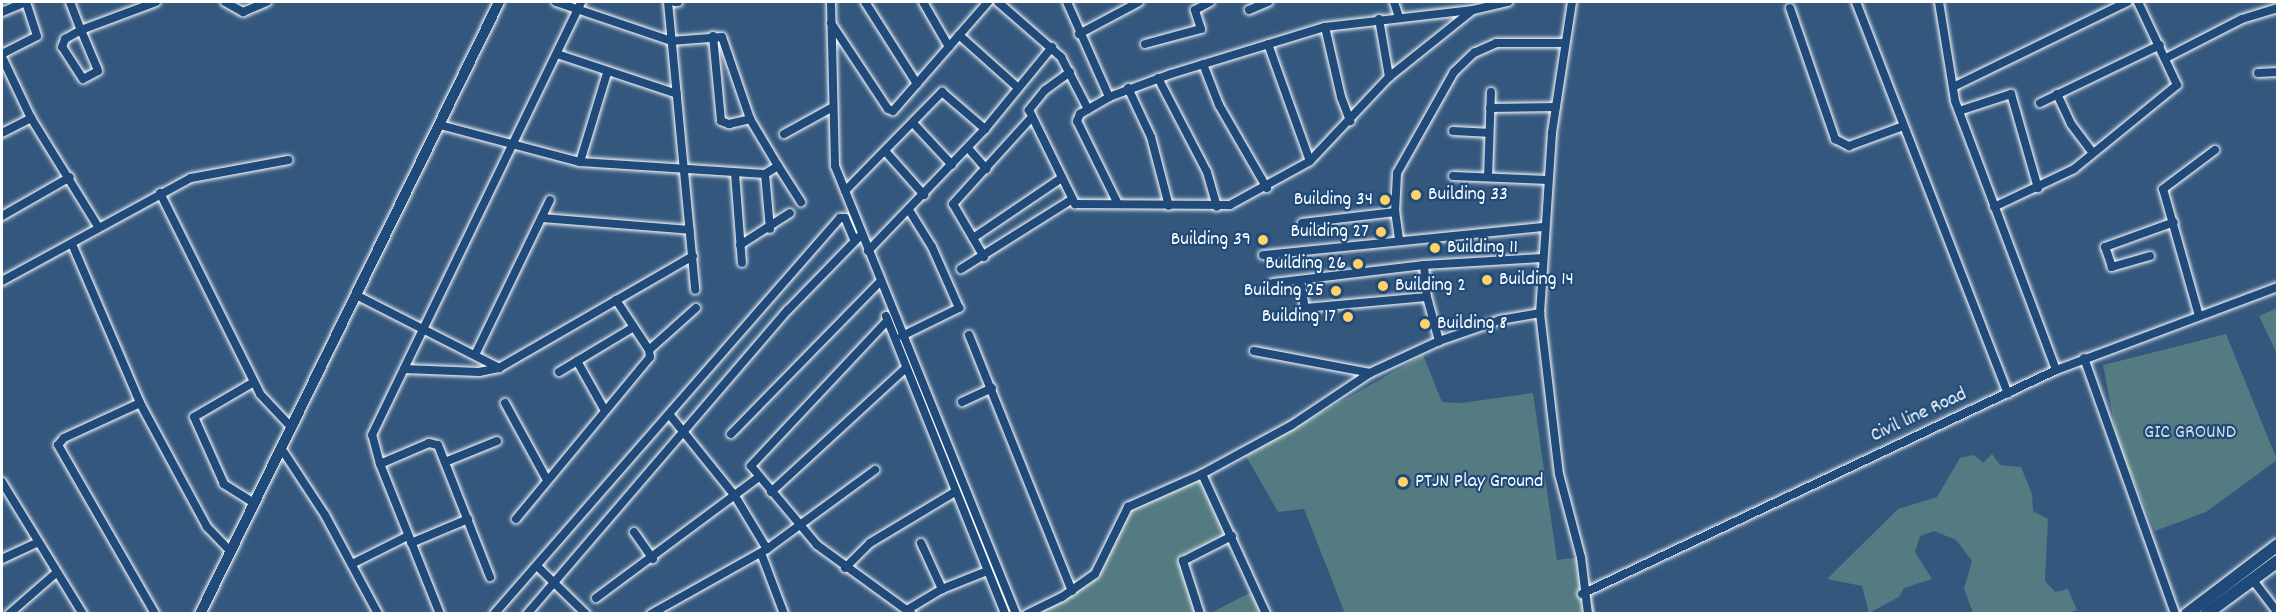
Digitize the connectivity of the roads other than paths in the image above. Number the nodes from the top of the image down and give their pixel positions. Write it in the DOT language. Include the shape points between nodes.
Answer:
graph roads {
  1 [pos="26,2"];
  2 [pos="70,2"];
  3 [pos="156,2"];
  4 [pos="225,2"];
  5 [pos="267,2"];
  6 [pos="499,2"];
  7 [pos="556,2"];
  8 [pos="668,2"];
  9 [pos="831,2"];
  10 [pos="865,2"];
  11 [pos="923,2"];
  12 [pos="998,2"];
  13 [pos="1066,2"];
  14 [pos="1138,2"];
  15 [pos="1210,2"];
  16 [pos="1268,2"];
  17 [pos="1394,2"];
  18 [pos="1508,2"];
  19 [pos="1572,2"];
  20 [pos="1856,2"];
  21 [pos="1939,2"];
  22 [pos="2127,2"];
  23 [pos="2138,2"];
  24 [pos="985,3"];
  25 [pos="580,6"];
  26 [pos="1790,8"];
  27 [pos="2277,8"];
  28 [pos="1249,10"];
  29 [pos="1473,10"];
  30 [pos="2,12"];
  31 [pos="1399,17"];
  32 [pos="1379,18"];
  33 [pos="831,23"];
  34 [pos="1325,27"];
  35 [pos="81,30"];
  36 [pos="959,34"];
  37 [pos="1079,34"];
  38 [pos="713,36"];
  39 [pos="671,42"];
  40 [pos="1565,43"];
  41 [pos="1145,44"];
  42 [pos="1268,44"];
  43 [pos="2160,45"];
  44 [pos="949,47"];
  45 [pos="1052,47"];
  46 [pos="557,54"];
  47 [pos="2,56"];
  48 [pos="2166,57"];
  49 [pos="1203,64"];
  50 [pos="1070,72"];
  51 [pos="2277,72"];
  52 [pos="607,73"];
  53 [pos="2258,73"];
  54 [pos="1389,77"];
  55 [pos="1158,78"];
  56 [pos="917,84"];
  57 [pos="1017,87"];
  58 [pos="1953,87"];
  59 [pos="1128,88"];
  60 [pos="1491,92"];
  61 [pos="677,94"];
  62 [pos="2057,94"];
  63 [pos="1109,97"];
  64 [pos="2040,103"];
  65 [pos="834,107"];
  66 [pos="1556,107"];
  67 [pos="1490,108"];
  68 [pos="1088,109"];
  69 [pos="1959,111"];
  70 [pos="31,118"];
  71 [pos="1031,118"];
  72 [pos="750,119"];
  73 [pos="1350,121"];
  74 [pos="914,123"];
  75 [pos="440,124"];
  76 [pos="1903,126"];
  77 [pos="985,129"];
  78 [pos="1453,131"];
  79 [pos="2,133"];
  80 [pos="1487,133"];
  81 [pos="784,134"];
  82 [pos="514,146"];
  83 [pos="968,148"];
  84 [pos="2215,150"];
  85 [pos="885,151"];
  86 [pos="2093,153"];
  87 [pos="288,160"];
  88 [pos="1310,161"];
  89 [pos="580,162"];
  90 [pos="952,165"];
  91 [pos="778,166"];
  92 [pos="986,169"];
  93 [pos="684,170"];
  94 [pos="735,173"];
  95 [pos="765,174"];
  96 [pos="1454,176"];
  97 [pos="70,177"];
  98 [pos="1488,177"];
  99 [pos="1060,179"];
  100 [pos="1548,180"];
  101 [pos="1267,188"];
  102 [pos="2038,188"];
  103 [pos="845,191"];
  104 [pos="160,193"];
  105 [pos="924,195"];
  106 [pos="550,200"];
  107 [pos="1071,200"];
  108 [pos="801,202"];
  109 [pos="1117,202"];
  110 [pos="1169,206"];
  111 [pos="1217,207"];
  112 [pos="1994,207"];
  113 [pos="909,210"];
  114 [pos="1395,212"];
  115 [pos="790,213"];
  116 [pos="2,216"];
  117 [pos="542,218"];
  118 [pos="2174,222"];
  119 [pos="1302,223"];
  120 [pos="1544,227"];
  121 [pos="99,228"];
  122 [pos="770,229"];
  123 [pos="690,230"];
  124 [pos="858,237"];
  125 [pos="973,238"];
  126 [pos="1399,239"];
  127 [pos="72,244"];
  128 [pos="740,245"];
  129 [pos="868,251"];
  130 [pos="1263,255"];
  131 [pos="693,256"];
  132 [pos="2150,256"];
  133 [pos="984,257"];
  134 [pos="1542,258"];
  135 [pos="742,263"];
  136 [pos="1424,265"];
  137 [pos="961,269"];
  138 [pos="1300,280"];
  139 [pos="2,282"];
  140 [pos="880,282"];
  141 [pos="1273,283"];
  142 [pos="2277,287"];
  143 [pos="695,290"];
  144 [pos="356,295"];
  145 [pos="1427,297"];
  146 [pos="616,300"];
  147 [pos="696,308"];
  148 [pos="891,309"];
  149 [pos="1540,313"];
  150 [pos="2199,316"];
  151 [pos="886,321"];
  152 [pos="634,327"];
  153 [pos="424,328"];
  154 [pos="969,335"];
  155 [pos="902,336"];
  156 [pos="1438,341"];
  157 [pos="649,350"];
  158 [pos="1254,351"];
  159 [pos="475,355"];
  160 [pos="2084,358"];
  161 [pos="577,361"];
  162 [pos="499,368"];
  163 [pos="906,368"];
  164 [pos="404,369"];
  165 [pos="2056,370"];
  166 [pos="559,372"];
  167 [pos="1371,373"];
  168 [pos="254,382"];
  169 [pos="992,388"];
  170 [pos="2008,393"];
  171 [pos="140,402"];
  172 [pos="962,402"];
  173 [pos="505,403"];
  174 [pos="604,410"];
  175 [pos="669,414"];
  176 [pos="291,427"];
  177 [pos="684,430"];
  178 [pos="731,434"];
  179 [pos="497,441"];
  180 [pos="281,448"];
  181 [pos="445,462"];
  182 [pos="380,464"];
  183 [pos="875,470"];
  184 [pos="1202,474"];
  185 [pos="759,477"];
  186 [pos="547,480"];
  187 [pos="2,482"];
  188 [pos="771,492"];
  189 [pos="955,492"];
  190 [pos="735,496"];
  191 [pos="254,503"];
  192 [pos="468,519"];
  193 [pos="516,519"];
  194 [pos="798,526"];
  195 [pos="634,532"];
  196 [pos="1232,536"];
  197 [pos="409,540"];
  198 [pos="38,542"];
  199 [pos="921,543"];
  200 [pos="2277,545"];
  201 [pos="230,551"];
  202 [pos="764,551"];
  203 [pos="2,559"];
  204 [pos="653,559"];
  205 [pos="2277,561"];
  206 [pos="352,564"];
  207 [pos="537,566"];
  208 [pos="845,568"];
  209 [pos="987,571"];
  210 [pos="56,573"];
  211 [pos="490,577"];
  212 [pos="2252,579"];
  213 [pos="552,580"];
  214 [pos="942,589"];
  215 [pos="1072,591"];
  216 [pos="1582,594"];
  217 [pos="596,598"];
  218 [pos="909,612"];
  219 [pos="2277,613"];
  220 [pos="9,614"];
  221 [pos="83,614"];
  222 [pos="155,614"];
  223 [pos="200,614"];
  224 [pos="378,614"];
  225 [pos="440,614"];
  226 [pos="494,614"];
  227 [pos="527,614"];
  228 [pos="586,614"];
  229 [pos="651,614"];
  230 [pos="784,614"];
  231 [pos="1005,614"];
  232 [pos="1016,614"];
  233 [pos="1027,614"];
  234 [pos="1200,614"];
  235 [pos="1266,614"];
  236 [pos="1588,614"];
  237 [pos="2175,614"];
  238 [pos="2187,614"];
  239 [pos="2206,614"];
  1 -- 30 [label="street"];
  1 -- 47 [label="street" via="37,36"];
  2 -- 35 [label="street"];
  3 -- 35 [label="street"];
  4 -- 5 [label="street" via="243,12"];
  6 -- 75 [label="street"];
  7 -- 25 [label="street"];
  8 -- 39 [label="street"];
  9 -- 33 [label="street"];
  10 -- 56 [label="street"];
  11 -- 44 [label="street"];
  12 -- 45 [label="street"];
  13 -- 37 [label="street"];
  14 -- 37 [label="street"];
  15 -- 41 [label="street" via="1195,10 1201,29"];
  16 -- 28 [label="street"];
  17 -- 31 [label="street"];
  18 -- 29 [label="street"];
  19 -- 40 [label="street"];
  20 -- 76 [label="street"];
  21 -- 58 [label="street"];
  22 -- 58 [label="street"];
  23 -- 43 [label="street"];
  24 -- 36 [label="street"];
  25 -- 39 [label="street"];
  25 -- 46 [label="street"];
  26 -- 76 [label="street" via="1835,139 1849,146"];
  27 -- 48 [label="street" via="2242,19"];
  29 -- 31 [label="street"];
  29 -- 54 [label="street"];
  31 -- 32 [label="street"];
  32 -- 34 [label="street"];
  32 -- 54 [label="street"];
  33 -- 56 [label="street" via="891,111"];
  33 -- 65 [label="street"];
  34 -- 42 [label="street"];
  34 -- 73 [label="street"];
  35 -- 35 [label="street" via="64,39 62,47 83,79 98,71"];
  36 -- 44 [label="street"];
  36 -- 57 [label="street"];
  37 -- 63 [label="street"];
  38 -- 39 [label="street"];
  38 -- 72 [label="street" via="724,40"];
  38 -- 72 [label="street" via="721,121 729,124"];
  39 -- 61 [label="street"];
  40 -- 66 [label="street"];
  40 -- 114 [label="street" via="1496,43 1464,59 1401,160"];
  42 -- 49 [label="street"];
  42 -- 88 [label="street"];
  43 -- 48 [label="street"];
  43 -- 62 [label="street"];
  44 -- 56 [label="street"];
  45 -- 50 [label="street"];
  45 -- 57 [label="street"];
  46 -- 52 [label="street"];
  46 -- 82 [label="street"];
  47 -- 70 [label="street"];
  48 -- 86 [label="street" via="2176,79 2174,89"];
  49 -- 55 [label="street"];
  49 -- 101 [label="street" via="1219,105"];
  50 -- 68 [label="street"];
  50 -- 71 [label="street" via="1032,102"];
  51 -- 53 [label="street"];
  52 -- 61 [label="street"];
  52 -- 89 [label="street"];
  54 -- 73 [label="street"];
  55 -- 59 [label="street"];
  55 -- 111 [label="street" via="1207,172"];
  57 -- 77 [label="street"];
  58 -- 69 [label="street"];
  59 -- 63 [label="street"];
  59 -- 110 [label="street" via="1151,137"];
  60 -- 67 [label="street"];
  61 -- 93 [label="street"];
  62 -- 64 [label="street"];
  62 -- 86 [label="street" via="2071,124"];
  63 -- 68 [label="street"];
  65 -- 81 [label="street"];
  65 -- 103 [label="street" via="835,166"];
  66 -- 67 [label="street"];
  66 -- 100 [label="street"];
  67 -- 80 [label="street"];
  68 -- 109 [label="street" via="1077,121"];
  69 -- 102 [label="street" via="2011,94"];
  69 -- 112 [label="street"];
  70 -- 79 [label="street"];
  70 -- 97 [label="street"];
  71 -- 92 [label="street"];
  71 -- 99 [label="street"];
  72 -- 91 [label="street"];
  73 -- 88 [label="street"];
  74 -- 77 [label="street" via="942,92"];
  74 -- 85 [label="street"];
  74 -- 90 [label="street"];
  75 -- 82 [label="street"];
  75 -- 144 [label="street"];
  76 -- 170 [label="street"];
  77 -- 83 [label="street"];
  78 -- 80 [label="street"];
  80 -- 98 [label="street"];
  82 -- 89 [label="street"];
  82 -- 153 [label="street"];
  83 -- 90 [label="street"];
  83 -- 92 [label="street"];
  84 -- 118 [label="street" via="2163,189"];
  85 -- 103 [label="street"];
  85 -- 105 [label="street"];
  86 -- 102 [label="street" via="2058,179"];
  87 -- 104 [label="street" via="200,176"];
  88 -- 101 [label="street"];
  89 -- 93 [label="street"];
  90 -- 105 [label="street"];
  91 -- 95 [label="street"];
  91 -- 108 [label="street"];
  92 -- 125 [label="street" via="952,204"];
  93 -- 94 [label="street"];
  93 -- 123 [label="street"];
  94 -- 95 [label="street"];
  94 -- 128 [label="street"];
  95 -- 122 [label="street"];
  96 -- 98 [label="street"];
  97 -- 116 [label="street"];
  97 -- 121 [label="street"];
  98 -- 100 [label="street"];
  99 -- 107 [label="street"];
  99 -- 125 [label="street"];
  100 -- 120 [label="street"];
  101 -- 111 [label="street" via="1246,200"];
  102 -- 112 [label="street"];
  103 -- 124 [label="street"];
  104 -- 121 [label="street"];
  104 -- 168 [label="street"];
  105 -- 113 [label="street"];
  106 -- 117 [label="street"];
  107 -- 109 [label="street" via="1082,206"];
  107 -- 133 [label="street"];
  109 -- 110 [label="street"];
  110 -- 111 [label="street"];
  112 -- 165 [label="street"];
  113 -- 129 [label="street"];
  113 -- 155 [label="street" via="932,247 959,308"];
  114 -- 119 [label="street"];
  114 -- 126 [label="street"];
  115 -- 122 [label="street"];
  117 -- 123 [label="street"];
  117 -- 159 [label="street"];
  118 -- 132 [label="street" via="2105,247 2112,267"];
  118 -- 150 [label="street"];
  120 -- 126 [label="street"];
  120 -- 134 [label="street"];
  121 -- 127 [label="street"];
  122 -- 128 [label="street"];
  123 -- 131 [label="street"];
  124 -- 129 [label="street"];
  124 -- 175 [label="street" via="845,218 840,218"];
  124 -- 177 [label="street"];
  125 -- 133 [label="street"];
  126 -- 130 [label="street"];
  127 -- 139 [label="street"];
  127 -- 171 [label="street"];
  128 -- 135 [label="street"];
  129 -- 140 [label="street"];
  131 -- 143 [label="street"];
  131 -- 146 [label="street"];
  133 -- 137 [label="street"];
  134 -- 136 [label="street"];
  134 -- 149 [label="street"];
  136 -- 138 [label="street"];
  136 -- 145 [label="street"];
  138 -- 141 [label="street"];
  138 -- 145 [label="street" via="1305,308"];
  140 -- 148 [label="street"];
  140 -- 178 [label="street"];
  142 -- 150 [label="street, Civil line Road"];
  144 -- 153 [label="street"];
  144 -- 176 [label="street"];
  145 -- 156 [label="street"];
  146 -- 152 [label="street"];
  146 -- 162 [label="street"];
  147 -- 157 [label="street"];
  148 -- 151 [label="street"];
  148 -- 155 [label="street"];
  149 -- 156 [label="street" via="1500,320"];
  149 -- 216 [label="street" via="1558,474 1581,557"];
  150 -- 160 [label="street, Civil line Road"];
  151 -- 163 [label="street"];
  151 -- 185 [label="street" via="754,459 751,466"];
  152 -- 157 [label="street"];
  152 -- 161 [label="street"];
  153 -- 159 [label="street"];
  153 -- 164 [label="street"];
  154 -- 169 [label="street"];
  155 -- 232 [label="street"];
  156 -- 167 [label="street"];
  157 -- 174 [label="street" via="647,361"];
  158 -- 167 [label="street"];
  159 -- 162 [label="street"];
  160 -- 165 [label="street, Civil line Road"];
  160 -- 237 [label="street"];
  161 -- 166 [label="street"];
  161 -- 174 [label="street"];
  162 -- 164 [label="street" via="479,372"];
  163 -- 188 [label="street"];
  163 -- 189 [label="street"];
  164 -- 182 [label="street" via="372,435"];
  165 -- 170 [label="street, Civil line Road"];
  167 -- 184 [label="street" via="1292,425"];
  168 -- 176 [label="street" via="267,405"];
  168 -- 191 [label="street" via="194,417 224,484"];
  169 -- 172 [label="street"];
  169 -- 215 [label="street"];
  170 -- 216 [label="street, Civil line Road"];
  171 -- 201 [label="street" via="207,527"];
  171 -- 222 [label="street" via="64,438 58,445"];
  173 -- 186 [label="street"];
  174 -- 186 [label="street"];
  175 -- 177 [label="street"];
  175 -- 207 [label="street"];
  176 -- 180 [label="street"];
  177 -- 190 [label="street"];
  177 -- 213 [label="street"];
  179 -- 181 [label="street"];
  180 -- 191 [label="street"];
  180 -- 206 [label="street" via="306,482"];
  181 -- 182 [label="street" via="433,442"];
  181 -- 192 [label="street"];
  182 -- 197 [label="street"];
  183 -- 194 [label="street"];
  184 -- 196 [label="street"];
  184 -- 215 [label="street" via="1128,507 1095,574"];
  185 -- 188 [label="street"];
  185 -- 190 [label="street"];
  186 -- 193 [label="street"];
  187 -- 198 [label="street"];
  188 -- 194 [label="street"];
  189 -- 208 [label="street" via="870,543"];
  189 -- 209 [label="street"];
  190 -- 202 [label="street"];
  190 -- 204 [label="street"];
  191 -- 201 [label="street"];
  192 -- 197 [label="street"];
  192 -- 211 [label="street"];
  194 -- 202 [label="street"];
  194 -- 208 [label="street"];
  195 -- 204 [label="street"];
  196 -- 234 [label="street" via="1183,561"];
  196 -- 235 [label="street"];
  197 -- 206 [label="street"];
  197 -- 225 [label="street"];
  198 -- 203 [label="street"];
  198 -- 210 [label="street"];
  199 -- 214 [label="street"];
  200 -- 238 [label="main road"];
  201 -- 223 [label="street"];
  202 -- 229 [label="street"];
  202 -- 230 [label="street"];
  204 -- 217 [label="street"];
  205 -- 212 [label="main road"];
  206 -- 224 [label="street"];
  207 -- 213 [label="street"];
  207 -- 226 [label="street"];
  208 -- 218 [label="street"];
  209 -- 214 [label="street"];
  209 -- 231 [label="street"];
  210 -- 220 [label="street"];
  210 -- 221 [label="street"];
  212 -- 219 [label="street"];
  212 -- 239 [label="main road"];
  213 -- 227 [label="street"];
  213 -- 228 [label="street"];
  214 -- 218 [label="street"];
  215 -- 233 [label="street"];
  216 -- 236 [label="street"];
}
